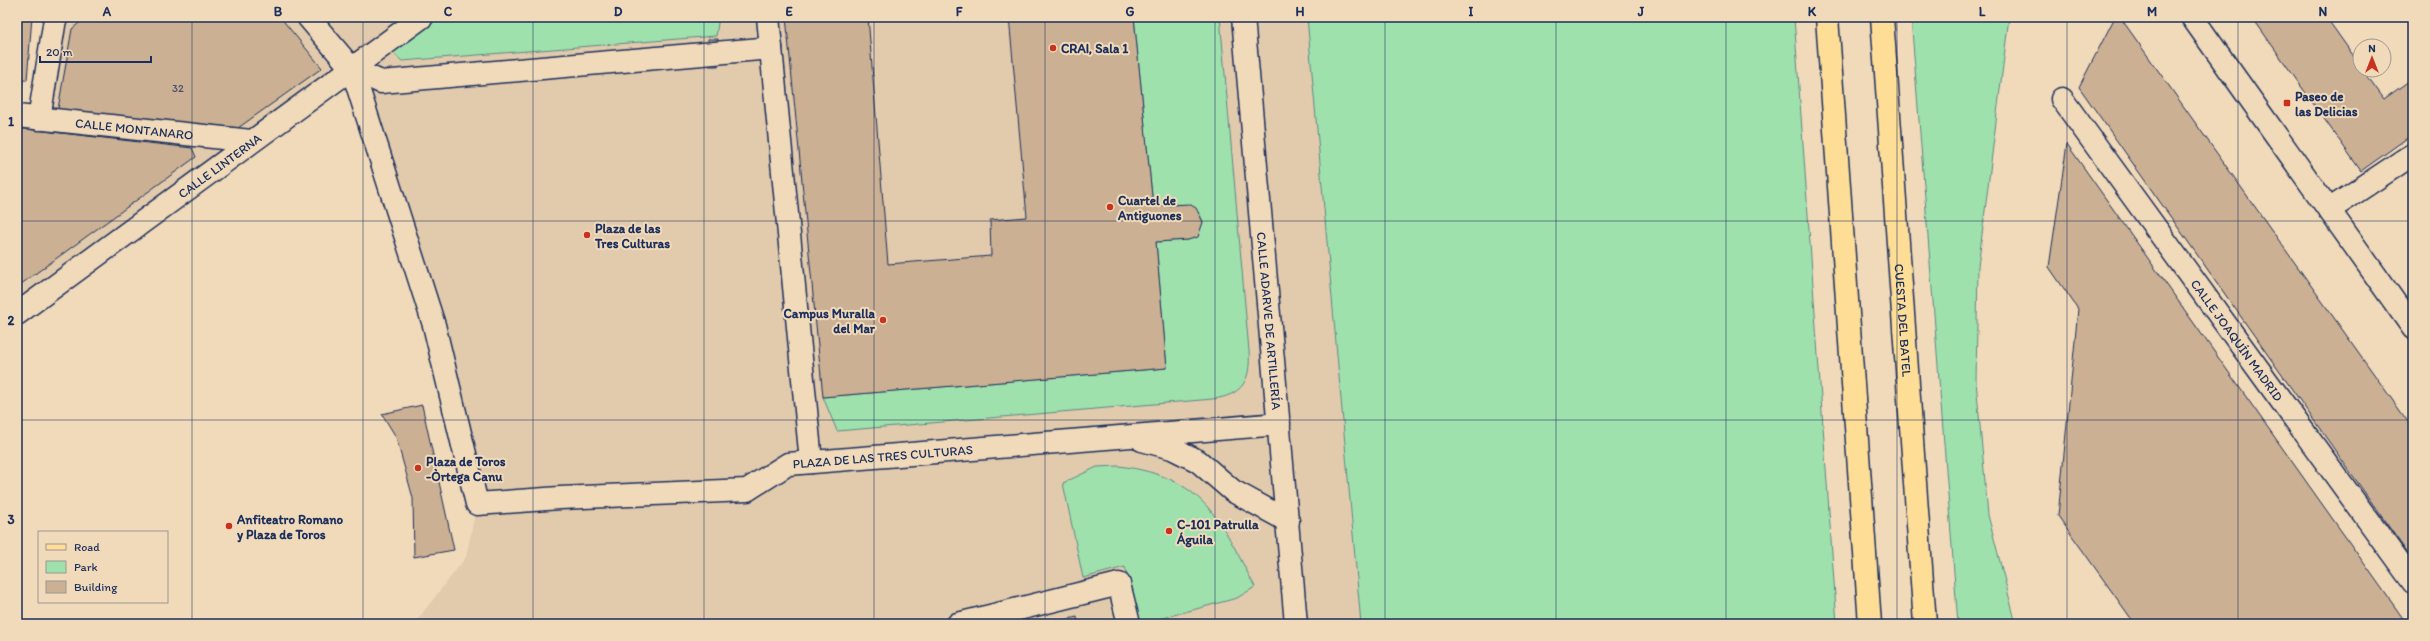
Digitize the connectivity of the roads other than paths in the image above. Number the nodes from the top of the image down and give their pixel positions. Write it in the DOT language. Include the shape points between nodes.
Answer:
graph roads {
  1 [pos="57,17"];
  2 [pos="308,17"];
  3 [pos="422,17"];
  4 [pos="768,17"];
  5 [pos="1243,17"];
  6 [pos="1827,17"];
  7 [pos="1882,17"];
  8 [pos="2192,17"];
  9 [pos="771,48"];
  10 [pos="352,69"];
  11 [pos="2062,99"];
  12 [pos="17,116"];
  13 [pos="39,119"];
  14 [pos="251,141"];
  15 [pos="2413,154"];
  16 [pos="2329,210"];
  17 [pos="17,314"];
  18 [pos="2413,328"];
  19 [pos="1279,424"];
  20 [pos="1099,438"];
  21 [pos="811,462"];
  22 [pos="1288,521"];
  23 [pos="2413,582"];
  24 [pos="958,624"];
  25 [pos="1129,624"];
  26 [pos="1296,624"];
  27 [pos="1870,624"];
  28 [pos="1925,624"];
  1 -- 13 [label="street"];
  2 -- 10 [label="street"];
  3 -- 10 [label="street, CALLE LINTERNA"];
  4 -- 9 [label="street"];
  5 -- 19 [label="street, CALLE ADARVE DE ARTILLERÍA"];
  6 -- 27 [label="main road"];
  7 -- 28 [label="main road, CUESTA DEL BATEL"];
  8 -- 16 [label="street"];
  9 -- 10 [label="street" via="381,82"];
  9 -- 21 [label="street"];
  10 -- 14 [label="street, CALLE LINTERNA"];
  10 -- 21 [label="street, PLAZA DE LAS TRES CULTURAS" via="434,325 477,504 567,497 747,490 788,464"];
  11 -- 23 [label="street, CALLE JOAQUÍN MADRID"];
  12 -- 13 [label="street, CALLE MONTANARO"];
  13 -- 14 [label="street, CALLE MONTANARO"];
  14 -- 17 [label="street, CALLE LINTERNA"];
  15 -- 16 [label="street"];
  16 -- 18 [label="street"];
  19 -- 20 [label="street"];
  19 -- 22 [label="street, CALLE ADARVE DE ARTILLERÍA"];
  20 -- 21 [label="street, PLAZA DE LAS TRES CULTURAS"];
  20 -- 22 [label="street" via="1138,440 1172,448 1198,461 1233,491"];
  22 -- 26 [label="street, CALLE ADARVE DE ARTILLERÍA"];
  24 -- 25 [label="street" via="1119,584"];
}
